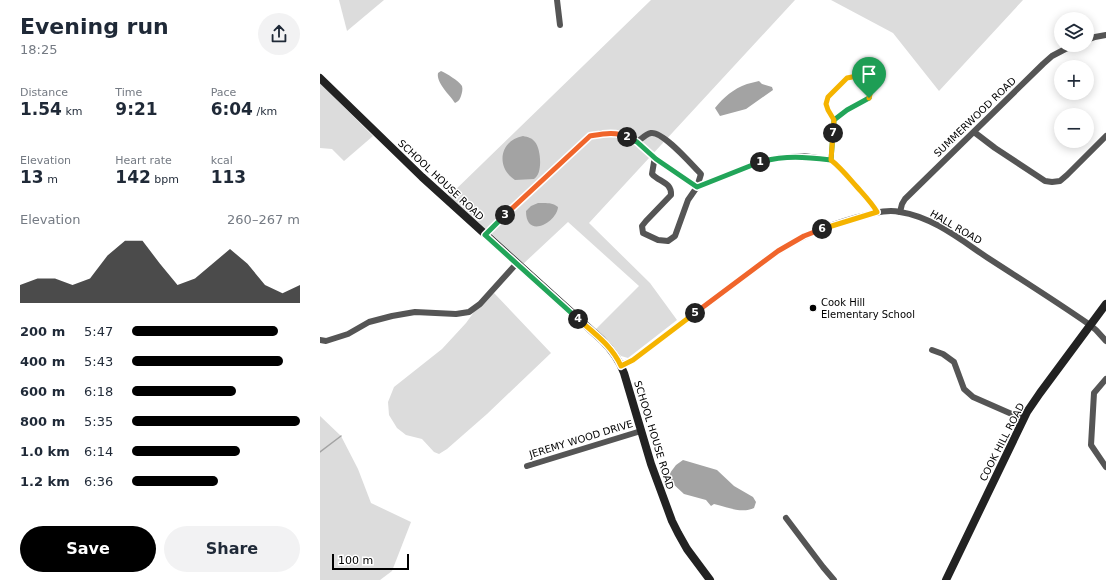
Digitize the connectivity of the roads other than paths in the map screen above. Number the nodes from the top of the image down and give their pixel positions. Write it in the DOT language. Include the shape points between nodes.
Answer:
graph roads {
  1 [pos="557,0"];
  2 [pos="560,25"];
  3 [pos="1106,35"];
  4 [pos="1094,37"];
  5 [pos="1060,52"];
  6 [pos="320,78"];
  7 [pos="834,120"];
  8 [pos="974,132"];
  9 [pos="1106,136"];
  10 [pos="637,142"];
  11 [pos="656,159"];
  12 [pos="831,160"];
  13 [pos="697,187"];
  14 [pos="877,212"];
  15 [pos="900,212"];
  16 [pos="485,235"];
  17 [pos="517,263"];
  18 [pos="1106,304"];
  19 [pos="1090,325"];
  20 [pos="320,340"];
  21 [pos="1106,341"];
  22 [pos="932,350"];
  23 [pos="621,366"];
  24 [pos="1106,380"];
  25 [pos="1023,419"];
  26 [pos="641,431"];
  27 [pos="527,466"];
  28 [pos="1106,467"];
  29 [pos="786,518"];
  30 [pos="710,580"];
  31 [pos="834,580"];
  32 [pos="946,580"];
  1 -- 2 [label="street"];
  3 -- 4 [label="street"];
  5 -- 8 [label="street, SUMMERWOOD ROAD" via="1043,64"];
  6 -- 16 [label="street, SCHOOL HOUSE ROAD"];
  7 -- 7 [label="street" via="869,98 871,91 868,84 857,76 847,78 828,97 826,104"];
  7 -- 12 [label="street"];
  8 -- 9 [label="street" via="1045,181 1052,182 1067,175"];
  8 -- 15 [label="street, SUMMERWOOD ROAD" via="905,199"];
  10 -- 11 [label="street"];
  10 -- 13 [label="street" via="651,133 658,135 681,153 701,174"];
  10 -- 16 [label="street" via="623,134 604,133 590,136"];
  11 -- 13 [label="street"];
  11 -- 13 [label="street" via="652,174 669,185 672,190 671,195 642,226 644,233 658,240 668,241 675,236 688,200"];
  12 -- 13 [label="street" via="804,156 777,158 756,163"];
  12 -- 14 [label="street"];
  14 -- 15 [label="street, HALL ROAD"];
  14 -- 23 [label="street, HALL ROAD" via="817,230 788,244 633,360"];
  15 -- 19 [label="street, HALL ROAD" via="938,225"];
  16 -- 17 [label="street, SCHOOL HOUSE ROAD"];
  17 -- 20 [label="street" via="480,304 469,312 415,312 392,316 369,322 348,334 326,341"];
  17 -- 23 [label="street, SCHOOL HOUSE ROAD" via="602,340 615,354"];
  18 -- 19 [label="street, COOK HILL ROAD"];
  19 -- 21 [label="street, HALL ROAD"];
  19 -- 25 [label="street, COOK HILL ROAD"];
  22 -- 25 [label="street" via="954,362 964,388 973,397"];
  23 -- 26 [label="street, SCHOOL HOUSE ROAD"];
  24 -- 28 [label="street" via="1094,393 1091,445"];
  25 -- 32 [label="street, COOK HILL ROAD"];
  26 -- 27 [label="street, JEREMY WOOD DRIVE"];
  26 -- 30 [label="street, SCHOOL HOUSE ROAD" via="678,533"];
  29 -- 31 [label="street"];
}
